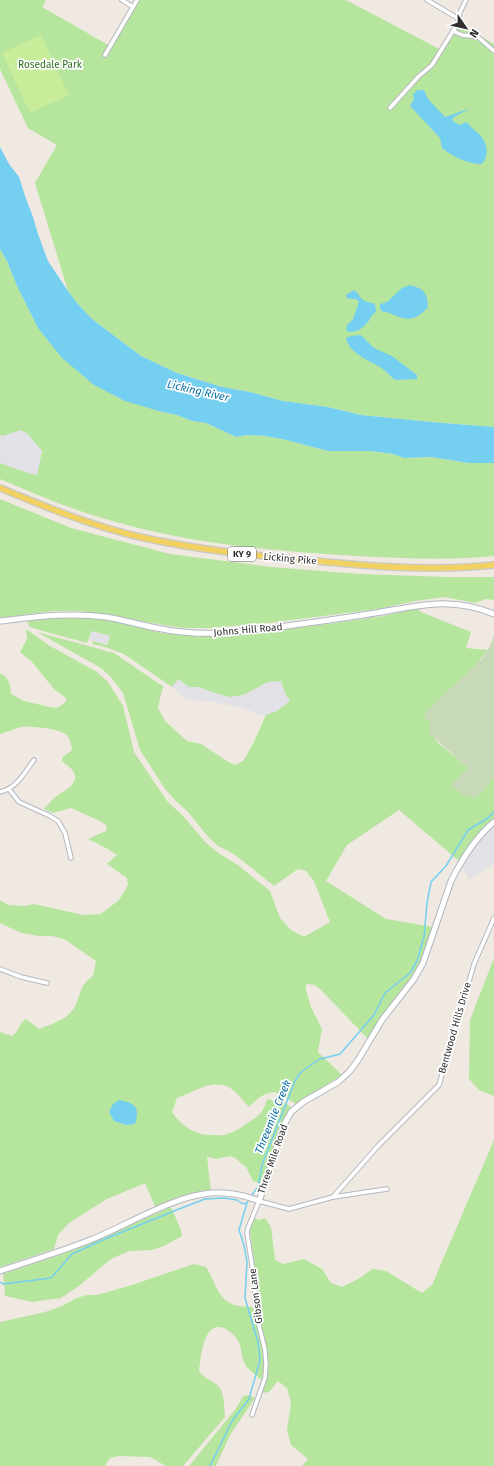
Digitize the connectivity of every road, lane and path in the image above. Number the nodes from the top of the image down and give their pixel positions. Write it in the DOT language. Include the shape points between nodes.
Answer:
graph roads {
  1 [pos="122,0"];
  2 [pos="137,0"];
  3 [pos="427,0"];
  4 [pos="466,0"];
  5 [pos="133,6"];
  6 [pos="459,19"];
  7 [pos="453,31"];
  8 [pos="494,51"];
  9 [pos="105,55"];
  10 [pos="390,108"];
  11 [pos="0,488"];
  12 [pos="494,565"];
  13 [pos="494,614"];
  14 [pos="0,621"];
  15 [pos="34,760"];
  16 [pos="9,789"];
  17 [pos="0,792"];
  18 [pos="494,822"];
  19 [pos="71,858"];
  20 [pos="494,918"];
  21 [pos="0,969"];
  22 [pos="47,983"];
  23 [pos="387,1189"];
  24 [pos="333,1197"];
  25 [pos="256,1200"];
  26 [pos="0,1270"];
  27 [pos="252,1415"];
  1 -- 5 [label="street"];
  2 -- 5 [label="street"];
  3 -- 6 [label="street"];
  4 -- 6 [label="street"];
  5 -- 9 [label="street"];
  6 -- 7 [label="street"];
  7 -- 8 [label="street" via="478,37"];
  7 -- 10 [label="street" via="432,65"];
  11 -- 12 [label="main road, Licking Pike / KY 9" via="114,530 209,550 363,566 466,568"];
  13 -- 14 [label="street, Johns Hill Road" via="478,607 442,603 224,633 174,631 105,617 76,614"];
  15 -- 16 [label="street"];
  16 -- 17 [label="street"];
  16 -- 19 [label="street" via="19,802 58,821 65,833"];
  18 -- 25 [label="street, Three Mile Road" via="473,843 457,868 420,967 382,1020 358,1060 338,1082 300,1104 288,1117 266,1182"];
  20 -- 24 [label="street, Bentwood Hills Drive" via="474,964 439,1085 378,1146"];
  21 -- 22 [label="street"];
  23 -- 24 [label="street"];
  24 -- 25 [label="street" via="289,1209"];
  25 -- 26 [label="street, Three Mile Road" via="219,1193 193,1196 90,1240"];
  25 -- 27 [label="street, Gibson Lane" via="247,1233 257,1317 266,1365 265,1378"];
}
